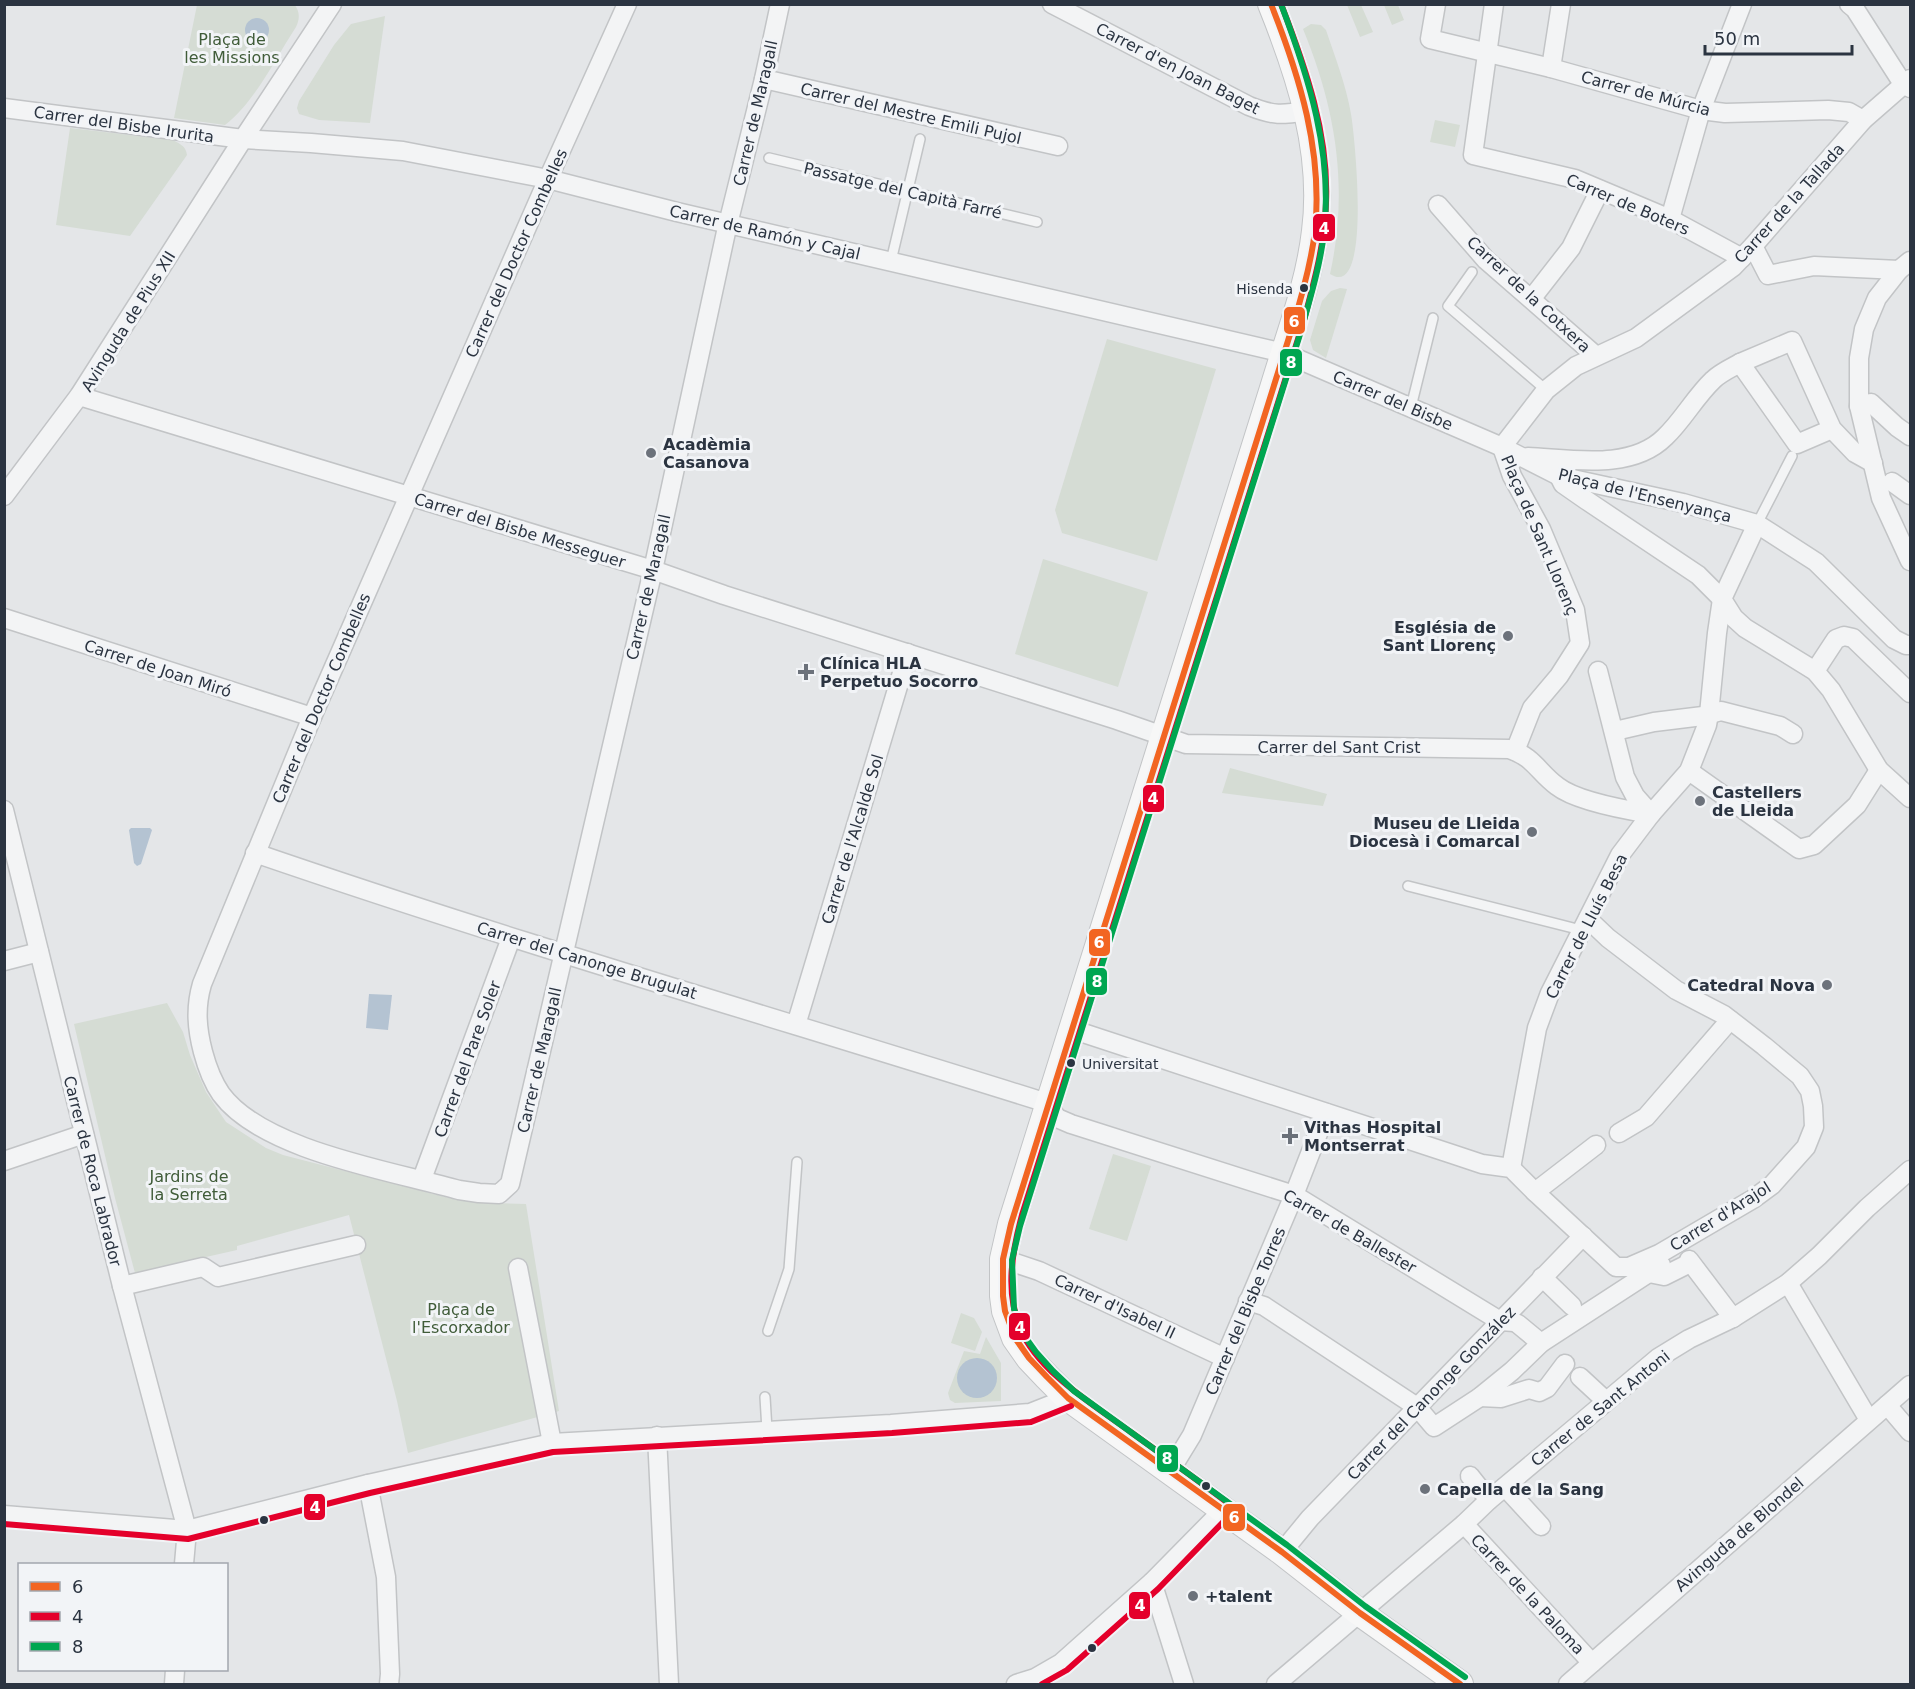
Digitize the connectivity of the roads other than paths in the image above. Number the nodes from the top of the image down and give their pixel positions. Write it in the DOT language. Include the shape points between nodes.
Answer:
graph roads {
  1 [pos="333,4"];
  2 [pos="627,4"];
  3 [pos="780,4"];
  4 [pos="1052,4"];
  5 [pos="1271,4"];
  6 [pos="1436,4"];
  7 [pos="1494,4"];
  8 [pos="1561,4"];
  9 [pos="1742,4"];
  10 [pos="1856,6"];
  11 [pos="1487,53"];
  12 [pos="1551,68"];
  13 [pos="764,79"];
  14 [pos="1908,84"];
  15 [pos="4,108"];
  16 [pos="1701,110"];
  17 [pos="1308,111"];
  18 [pos="1863,120"];
  19 [pos="243,139"];
  20 [pos="920,139"];
  21 [pos="1058,146"];
  22 [pos="769,158"];
  23 [pos="548,179"];
  24 [pos="1600,190"];
  25 [pos="909,191"];
  26 [pos="1438,205"];
  27 [pos="1670,219"];
  28 [pos="1037,222"];
  29 [pos="728,224"];
  30 [pos="1747,252"];
  31 [pos="891,261"];
  32 [pos="1905,265"];
  33 [pos="1472,272"];
  34 [pos="1532,298"];
  35 [pos="1433,318"];
  36 [pos="1284,353"];
  37 [pos="1596,356"];
  38 [pos="1740,363"];
  39 [pos="1546,390"];
  40 [pos="79,396"];
  41 [pos="1411,406"];
  42 [pos="1859,406"];
  43 [pos="1906,427"];
  44 [pos="1832,429"];
  45 [pos="1502,447"];
  46 [pos="1791,456"];
  47 [pos="1524,457"];
  48 [pos="1873,464"];
  49 [pos="1559,476"];
  50 [pos="1892,482"];
  51 [pos="1911,495"];
  52 [pos="4,496"];
  53 [pos="409,496"];
  54 [pos="1756,524"];
  55 [pos="1911,561"];
  56 [pos="653,570"];
  57 [pos="1722,599"];
  58 [pos="4,618"];
  59 [pos="1902,642"];
  60 [pos="908,653"];
  61 [pos="1598,671"];
  62 [pos="1815,671"];
  63 [pos="1911,693"];
  64 [pos="1709,714"];
  65 [pos="312,717"];
  66 [pos="1615,731"];
  67 [pos="1793,734"];
  68 [pos="1164,737"];
  69 [pos="1515,751"];
  70 [pos="1879,770"];
  71 [pos="1689,771"];
  72 [pos="1911,798"];
  73 [pos="4,810"];
  74 [pos="1651,814"];
  75 [pos="255,852"];
  76 [pos="1408,886"];
  77 [pos="1585,924"];
  78 [pos="511,938"];
  79 [pos="39,952"];
  80 [pos="563,954"];
  81 [pos="4,961"];
  82 [pos="1730,1020"];
  83 [pos="796,1024"];
  84 [pos="1071,1029"];
  85 [pos="1047,1103"];
  86 [pos="1326,1113"];
  87 [pos="1619,1133"];
  88 [pos="84,1134"];
  89 [pos="1596,1145"];
  90 [pos="4,1161"];
  91 [pos="797,1162"];
  92 [pos="514,1168"];
  93 [pos="1512,1168"];
  94 [pos="1911,1170"];
  95 [pos="422,1179"];
  96 [pos="1535,1192"];
  97 [pos="1294,1195"];
  98 [pos="1583,1236"];
  99 [pos="356,1245"];
  100 [pos="1003,1258"];
  101 [pos="1650,1267"];
  102 [pos="518,1268"];
  103 [pos="1542,1277"];
  104 [pos="1788,1283"];
  105 [pos="122,1286"];
  106 [pos="1248,1301"];
  107 [pos="1577,1311"];
  108 [pos="1733,1318"];
  109 [pos="1511,1322"];
  110 [pos="768,1331"];
  111 [pos="1225,1358"];
  112 [pos="1562,1361"];
  113 [pos="1911,1385"];
  114 [pos="765,1397"];
  115 [pos="1480,1397"];
  116 [pos="1068,1398"];
  117 [pos="1606,1401"];
  118 [pos="1887,1405"];
  119 [pos="1417,1407"];
  120 [pos="1869,1420"];
  121 [pos="767,1430"];
  122 [pos="1911,1432"];
  123 [pos="657,1436"];
  124 [pos="552,1443"];
  125 [pos="1170,1471"];
  126 [pos="1470,1476"];
  127 [pos="368,1484"];
  128 [pos="1505,1486"];
  129 [pos="1489,1500"];
  130 [pos="1223,1510"];
  131 [pos="4,1515"];
  132 [pos="1464,1524"];
  133 [pos="1541,1526"];
  134 [pos="187,1530"];
  135 [pos="1282,1552"];
  136 [pos="184,1563"];
  137 [pos="1152,1582"];
  138 [pos="1360,1613"];
  139 [pos="1592,1663"];
  140 [pos="389,1684"];
  141 [pos="669,1684"];
  142 [pos="1016,1684"];
  143 [pos="1184,1684"];
  144 [pos="1276,1684"];
  145 [pos="1460,1684"];
  146 [pos="1569,1684"];
  1 -- 19 [label="street"];
  2 -- 23 [label="street, Carrer del Doctor Combelles"];
  3 -- 13 [label="street, Carrer de Maragall"];
  4 -- 17 [label="street, Carrer d'en Joan Baget" via="1249,106 1280,115"];
  5 -- 17 [label="main road"];
  6 -- 11 [label="street, Carrer de Múrcia" via="1430,39"];
  7 -- 11 [label="street"];
  8 -- 12 [label="street"];
  9 -- 16 [label="street"];
  10 -- 14 [label="street"];
  11 -- 12 [label="street, Carrer de Múrcia"];
  11 -- 24 [label="street, Carrer de Boters" via="1473,155 1575,179"];
  12 -- 16 [label="street, Carrer de Múrcia"];
  13 -- 21 [label="street, Carrer del Mestre Emili Pujol"];
  13 -- 29 [label="street, Carrer de Maragall"];
  14 -- 18 [label="street, Carrer de la Tallada"];
  15 -- 19 [label="street, Carrer del Bisbe Irurita"];
  16 -- 18 [label="street, Carrer de Múrcia" via="1828,110 1849,112"];
  16 -- 27 [label="street"];
  17 -- 36 [label="main road" via="1316,161 1315,231"];
  18 -- 30 [label="street, Carrer de la Tallada"];
  19 -- 23 [label="street, Carrer de Ramón y Cajal" via="403,151"];
  19 -- 40 [label="street, Avinguda de Pius XII"];
  20 -- 25 [label="lane"];
  22 -- 25 [label="lane, Passatge del Capità Farré"];
  23 -- 29 [label="street, Carrer de Ramón y Cajal"];
  23 -- 53 [label="street, Carrer del Doctor Combelles"];
  24 -- 27 [label="street, Carrer de Boters"];
  24 -- 34 [label="street" via="1572,248"];
  25 -- 28 [label="lane, Passatge del Capità Farré"];
  25 -- 31 [label="lane"];
  26 -- 34 [label="street, Carrer de la Cotxera" via="1486,260"];
  27 -- 30 [label="street, Carrer de Boters"];
  29 -- 31 [label="street, Carrer de Ramón y Cajal"];
  29 -- 56 [label="street, Carrer de Maragall"];
  30 -- 32 [label="street" via="1768,275 1814,266"];
  30 -- 37 [label="street, Carrer de la Tallada" via="1636,338"];
  31 -- 36 [label="street, Carrer de Ramón y Cajal"];
  32 -- 42 [label="street" via="1877,298 1864,329 1859,358"];
  33 -- 39 [label="lane" via="1448,306"];
  34 -- 37 [label="street, Carrer de la Cotxera"];
  35 -- 41 [label="lane"];
  36 -- 41 [label="street, Carrer del Bisbe"];
  36 -- 68 [label="main road"];
  37 -- 39 [label="street, Carrer de la Tallada"];
  38 -- 44 [label="street" via="1797,444"];
  38 -- 44 [label="street" via="1792,341"];
  38 -- 47 [label="street" via="1714,379 1664,439 1646,451 1600,460"];
  39 -- 45 [label="street, Carrer de la Tallada"];
  40 -- 52 [label="street, Avinguda de Pius XII"];
  40 -- 53 [label="street, Carrer del Bisbe Messeguer"];
  41 -- 45 [label="street, Carrer del Bisbe"];
  42 -- 43 [label="street" via="1871,403"];
  42 -- 48 [label="street"];
  44 -- 48 [label="street" via="1855,453"];
  45 -- 47 [label="street, Plaça de l'Ensenyança"];
  45 -- 69 [label="street, Plaça de Sant Llorenç" via="1575,610 1580,643 1576,665 1559,676 1532,708"];
  46 -- 54 [label="lane"];
  47 -- 49 [label="street, Plaça de l'Ensenyança"];
  48 -- 55 [label="street" via="1881,498"];
  49 -- 54 [label="street, Plaça de l'Ensenyança" via="1683,503"];
  49 -- 57 [label="street" via="1578,495 1683,563"];
  50 -- 51 [label="street"];
  53 -- 56 [label="street, Carrer del Bisbe Messeguer"];
  53 -- 65 [label="street, Carrer del Doctor Combelles"];
  54 -- 57 [label="street, Carrer de Lluís Besa"];
  54 -- 59 [label="street, Plaça de l'Ensenyança" via="1816,562"];
  56 -- 60 [label="street, Carrer del Bisbe Messeguer"];
  56 -- 80 [label="street, Carrer de Maragall"];
  57 -- 62 [label="street" via="1745,628"];
  57 -- 64 [label="street, Carrer de Lluís Besa"];
  58 -- 65 [label="street, Carrer de Joan Miró"];
  60 -- 68 [label="street, Carrer del Bisbe Messeguer"];
  60 -- 83 [label="street, Carrer de l'Alcalde Sol"];
  61 -- 66 [label="street"];
  62 -- 63 [label="street" via="1836,639 1853,638"];
  62 -- 70 [label="street" via="1831,690"];
  64 -- 66 [label="street"];
  64 -- 67 [label="street" via="1720,711 1780,726"];
  64 -- 71 [label="street, Carrer de Lluís Besa"];
  65 -- 75 [label="street, Carrer del Doctor Combelles"];
  66 -- 74 [label="street" via="1625,777"];
  68 -- 69 [label="street, Carrer del Sant Crist" via="1201,746 1472,747"];
  68 -- 84 [label="main road"];
  69 -- 74 [label="street" via="1532,760 1557,786 1577,796"];
  70 -- 71 [label="street" via="1857,805 1814,845 1799,849"];
  70 -- 72 [label="street"];
  71 -- 74 [label="street, Carrer de Lluís Besa"];
  73 -- 79 [label="street, Carrer de Roca Labrador"];
  74 -- 77 [label="street, Carrer de Lluís Besa" via="1620,855"];
  75 -- 78 [label="street, Carrer del Canonge Brugulat"];
  75 -- 95 [label="street, Carrer del Doctor Combelles" via="197,1003 201,1043 215,1086 255,1124 292,1143"];
  76 -- 77 [label="lane"];
  77 -- 82 [label="street, Carrer d'Arajol" via="1676,990"];
  77 -- 93 [label="street, Carrer de Lluís Besa" via="1537,1028"];
  78 -- 80 [label="street, Carrer del Canonge Brugulat"];
  78 -- 95 [label="street, Carrer del Pare Soler"];
  79 -- 81 [label="street"];
  79 -- 88 [label="street, Carrer de Roca Labrador"];
  80 -- 83 [label="street, Carrer del Canonge Brugulat"];
  80 -- 92 [label="street, Carrer de Maragall"];
  82 -- 87 [label="street" via="1646,1117"];
  82 -- 101 [label="street, Carrer d'Arajol" via="1800,1076 1810,1091 1814,1127 1806,1147 1773,1185"];
  83 -- 85 [label="street, Carrer del Canonge Brugulat"];
  84 -- 85 [label="main road"];
  84 -- 86 [label="street"];
  85 -- 97 [label="street, Carrer de Ballester" via="1057,1118 1071,1124"];
  85 -- 100 [label="main road"];
  86 -- 93 [label="street" via="1482,1164"];
  86 -- 97 [label="street, Carrer del Bisbe Torres"];
  88 -- 90 [label="street"];
  88 -- 105 [label="street, Carrer de Roca Labrador"];
  89 -- 96 [label="street"];
  91 -- 110 [label="lane" via="789,1269"];
  92 -- 95 [label="street, Carrer del Doctor Combelles" via="510,1184 500,1194 459,1190"];
  93 -- 96 [label="street"];
  94 -- 104 [label="street, Carrer de Sant Antoni"];
  96 -- 98 [label="street"];
  97 -- 106 [label="street, Carrer del Bisbe Torres"];
  97 -- 109 [label="street, Carrer de Ballester"];
  98 -- 101 [label="street" via="1616,1267"];
  98 -- 103 [label="street, Carrer del Canonge González"];
  99 -- 105 [label="street" via="218,1277 202,1267"];
  100 -- 111 [label="street, Carrer d'Isabel II" via="1040,1271"];
  100 -- 116 [label="main road" via="1005,1311 1015,1338"];
  101 -- 107 [label="street, Carrer d'Arajol"];
  101 -- 108 [label="street" via="1664,1276 1689,1262"];
  102 -- 124 [label="street"];
  103 -- 107 [label="street"];
  103 -- 109 [label="street, Carrer del Canonge González"];
  104 -- 108 [label="street, Carrer de Sant Antoni"];
  104 -- 120 [label="street"];
  105 -- 134 [label="street, Carrer de Roca Labrador"];
  106 -- 111 [label="street, Carrer del Bisbe Torres"];
  106 -- 119 [label="street" via="1264,1306"];
  107 -- 112 [label="street, Carrer d'Arajol"];
  108 -- 117 [label="street, Carrer de Sant Antoni" via="1658,1358"];
  109 -- 112 [label="street, Carrer de Ballester"];
  109 -- 119 [label="street, Carrer del Canonge González"];
  111 -- 125 [label="street, Carrer del Bisbe Torres" via="1192,1435"];
  112 -- 115 [label="street" via="1512,1371"];
  112 -- 115 [label="street" via="1547,1389 1529,1389 1501,1398"];
  112 -- 117 [label="street, Carrer de Ballester"];
  113 -- 118 [label="street, Avinguda de Blondel"];
  114 -- 121 [label="lane"];
  115 -- 119 [label="street" via="1434,1427"];
  116 -- 121 [label="street" via="1030,1413"];
  116 -- 125 [label="main road"];
  117 -- 128 [label="street, Carrer de Sant Antoni"];
  118 -- 120 [label="street, Avinguda de Blondel"];
  118 -- 122 [label="street"];
  119 -- 135 [label="street, Carrer del Canonge González"];
  120 -- 139 [label="street, Avinguda de Blondel"];
  121 -- 123 [label="street"];
  123 -- 124 [label="street"];
  123 -- 141 [label="street"];
  124 -- 127 [label="street"];
  125 -- 130 [label="main road"];
  126 -- 129 [label="street"];
  127 -- 134 [label="street"];
  127 -- 140 [label="street" via="386,1577"];
  128 -- 129 [label="street, Carrer de Sant Antoni"];
  128 -- 133 [label="street"];
  129 -- 132 [label="street, Carrer de Sant Antoni"];
  130 -- 135 [label="main road"];
  130 -- 137 [label="street"];
  131 -- 134 [label="street"];
  132 -- 138 [label="street, Carrer de Sant Antoni"];
  132 -- 139 [label="street, Carrer de la Paloma"];
  134 -- 136 [label="street, Carrer de Roca Labrador"];
  135 -- 138 [label="main road"];
  137 -- 142 [label="street" via="1061,1663"];
  137 -- 143 [label="street"];
  138 -- 144 [label="street, Carrer de Sant Antoni"];
  138 -- 145 [label="main road"];
  139 -- 146 [label="street, Avinguda de Blondel"];
}
